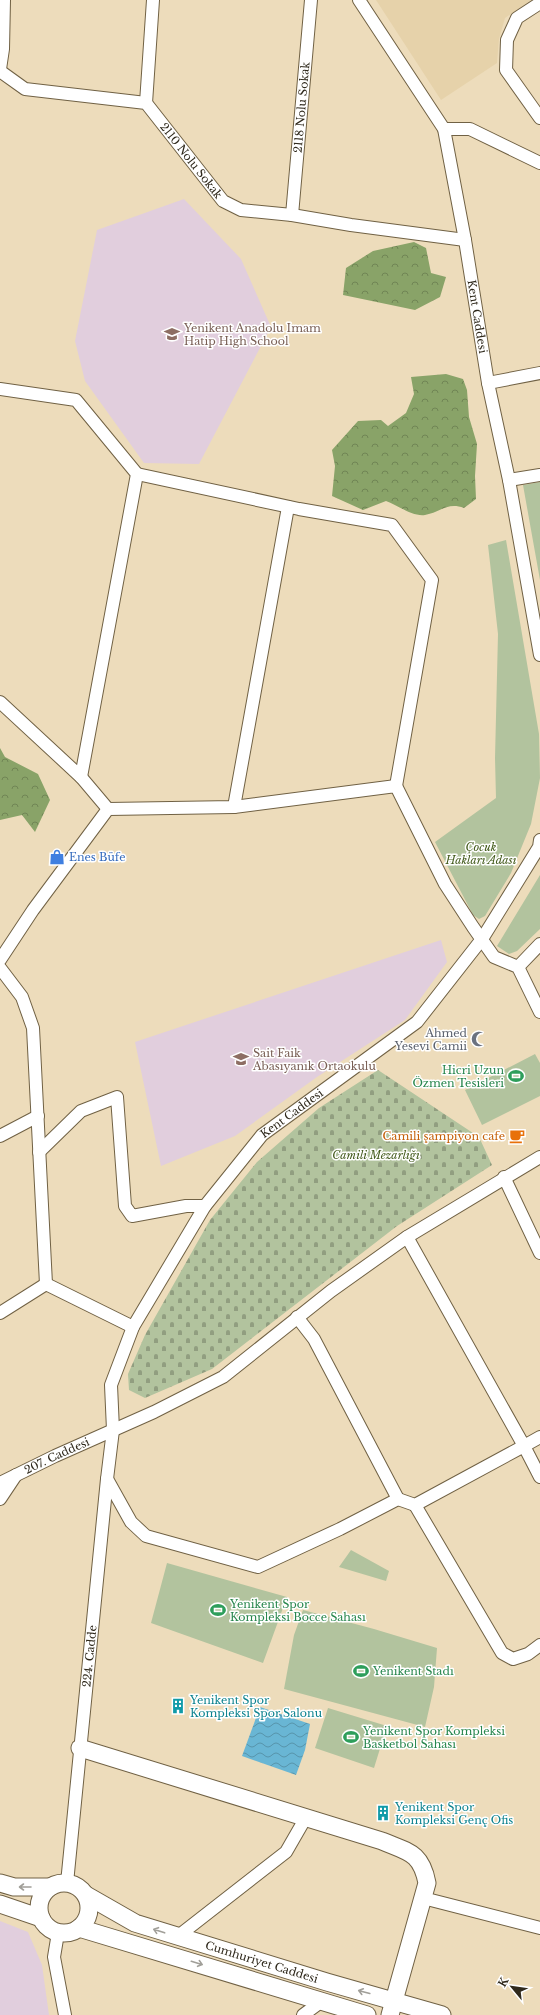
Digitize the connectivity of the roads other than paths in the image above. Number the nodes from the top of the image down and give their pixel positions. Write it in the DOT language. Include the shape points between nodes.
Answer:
graph roads {
  1 [pos="4,0"];
  2 [pos="153,0"];
  3 [pos="311,0"];
  4 [pos="359,0"];
  5 [pos="540,3"];
  6 [pos="0,70"];
  7 [pos="146,104"];
  8 [pos="540,118"];
  9 [pos="444,128"];
  10 [pos="540,163"];
  11 [pos="292,215"];
  12 [pos="465,240"];
  13 [pos="540,373"];
  14 [pos="488,383"];
  15 [pos="0,389"];
  16 [pos="137,474"];
  17 [pos="540,475"];
  18 [pos="509,480"];
  19 [pos="288,507"];
  20 [pos="540,655"];
  21 [pos="0,702"];
  22 [pos="80,777"];
  23 [pos="396,786"];
  24 [pos="234,807"];
  25 [pos="108,809"];
  26 [pos="540,840"];
  27 [pos="482,939"];
  28 [pos="540,944"];
  29 [pos="0,960"];
  30 [pos="518,967"];
  31 [pos="0,968"];
  32 [pos="540,1012"];
  33 [pos="38,1116"];
  34 [pos="0,1136"];
  35 [pos="39,1152"];
  36 [pos="540,1157"];
  37 [pos="504,1177"];
  38 [pos="205,1206"];
  39 [pos="407,1237"];
  40 [pos="540,1253"];
  41 [pos="46,1284"];
  42 [pos="0,1313"];
  43 [pos="297,1317"];
  44 [pos="134,1327"];
  45 [pos="114,1430"];
  46 [pos="540,1437"];
  47 [pos="524,1446"];
  48 [pos="17,1475"];
  49 [pos="540,1477"];
  50 [pos="107,1479"];
  51 [pos="0,1483"];
  52 [pos="0,1499"];
  53 [pos="398,1499"];
  54 [pos="415,1505"];
  55 [pos="540,1645"];
  56 [pos="80,1748"];
  57 [pos="305,1818"];
  58 [pos="0,1883"];
  59 [pos="67,1883"];
  60 [pos="50,1887"];
  61 [pos="86,1895"];
  62 [pos="423,1898"];
  63 [pos="0,1904"];
  64 [pos="41,1918"];
  65 [pos="79,1928"];
  66 [pos="540,1928"];
  67 [pos="58,1933"];
  68 [pos="177,1936"];
  69 [pos="322,2001"];
  70 [pos="391,2007"];
  71 [pos="65,2015"];
  72 [pos="303,2015"];
  73 [pos="367,2015"];
  74 [pos="442,2015"];
  1 -- 6 [label="street"];
  2 -- 7 [label="street"];
  3 -- 11 [label="street, 2118 Nolu Sokak"];
  4 -- 9 [label="street, Kent Caddesi"];
  5 -- 8 [label="street" via="517,18 507,40 506,70"];
  6 -- 7 [label="street" via="25,89"];
  7 -- 11 [label="street, 2110 Nolu Sokak" via="223,201 241,210"];
  9 -- 10 [label="street" via="470,129"];
  9 -- 12 [label="street, Kent Caddesi"];
  11 -- 12 [label="street, 2110 Nolu Sokak"];
  12 -- 14 [label="street, Kent Caddesi"];
  13 -- 14 [label="street"];
  14 -- 18 [label="street, Kent Caddesi"];
  15 -- 16 [label="street" via="76,400"];
  16 -- 19 [label="street"];
  16 -- 22 [label="street"];
  17 -- 18 [label="street"];
  18 -- 20 [label="street, Kent Caddesi"];
  19 -- 23 [label="street" via="392,525 432,580"];
  19 -- 24 [label="street"];
  21 -- 22 [label="street"];
  22 -- 25 [label="street"];
  23 -- 24 [label="street"];
  23 -- 27 [label="street" via="446,884"];
  24 -- 25 [label="street"];
  25 -- 29 [label="street" via="33,910"];
  26 -- 27 [label="street, Kent Caddesi"];
  27 -- 30 [label="street" via="494,957"];
  27 -- 38 [label="street, Kent Caddesi" via="417,1022 262,1136"];
  28 -- 30 [label="street"];
  30 -- 32 [label="street"];
  31 -- 33 [label="street" via="22,997 33,1028"];
  33 -- 34 [label="street"];
  33 -- 35 [label="street"];
  35 -- 38 [label="street" via="81,1111 118,1097 125,1206 132,1216 186,1206"];
  35 -- 41 [label="street"];
  36 -- 37 [label="street, 207. Caddesi"];
  37 -- 39 [label="street, 207. Caddesi"];
  37 -- 40 [label="street"];
  38 -- 44 [label="street, Kent Caddesi"];
  39 -- 43 [label="street, 207. Caddesi"];
  39 -- 47 [label="street"];
  41 -- 42 [label="street"];
  41 -- 44 [label="street"];
  43 -- 45 [label="street, 207. Caddesi" via="223,1377"];
  43 -- 53 [label="street" via="314,1339"];
  44 -- 45 [label="street, Kent Caddesi" via="111,1385"];
  45 -- 48 [label="street, 207. Caddesi"];
  45 -- 50 [label="street, 224. Cadde"];
  46 -- 47 [label="street"];
  47 -- 49 [label="street"];
  47 -- 54 [label="street"];
  48 -- 51 [label="street, 207. Caddesi"];
  48 -- 52 [label="street"];
  50 -- 53 [label="street" via="131,1522 146,1536 258,1567"];
  50 -- 56 [label="street, 224. Cadde"];
  53 -- 54 [label="street"];
  54 -- 55 [label="street" via="502,1653 514,1659 528,1654"];
  56 -- 57 [label="street"];
  56 -- 59 [label="street, 224. Cadde"];
  57 -- 62 [label="street" via="382,1841 414,1855 424,1869 427,1883"];
  57 -- 68 [label="street" via="286,1852"];
  60 -- 58 [label="street, one-way" via="14,1887"];
  59 -- 60 [label="street"];
  59 -- 61 [label="street" via="81,1889"];
  60 -- 64 [label="street" via="40,1901"];
  61 -- 65 [label="street" via="90,1909 85,1923"];
  68 -- 61 [label="street, Cumhuriyet Caddesi, one-way" via="135,1923"];
  62 -- 66 [label="street"];
  62 -- 70 [label="street"];
  63 -- 64 [label="street"];
  64 -- 67 [label="street" via="45,1925"];
  65 -- 67 [label="street" via="73,1932"];
  65 -- 69 [label="street, Cumhuriyet Caddesi, one-way"];
  67 -- 71 [label="street" via="54,1957"];
  70 -- 68 [label="street, Cumhuriyet Caddesi, one-way" via="327,1982"];
  69 -- 72 [label="street"];
  69 -- 73 [label="street, Cumhuriyet Caddesi"];
  70 -- 74 [label="street, Cumhuriyet Caddesi"];
}
